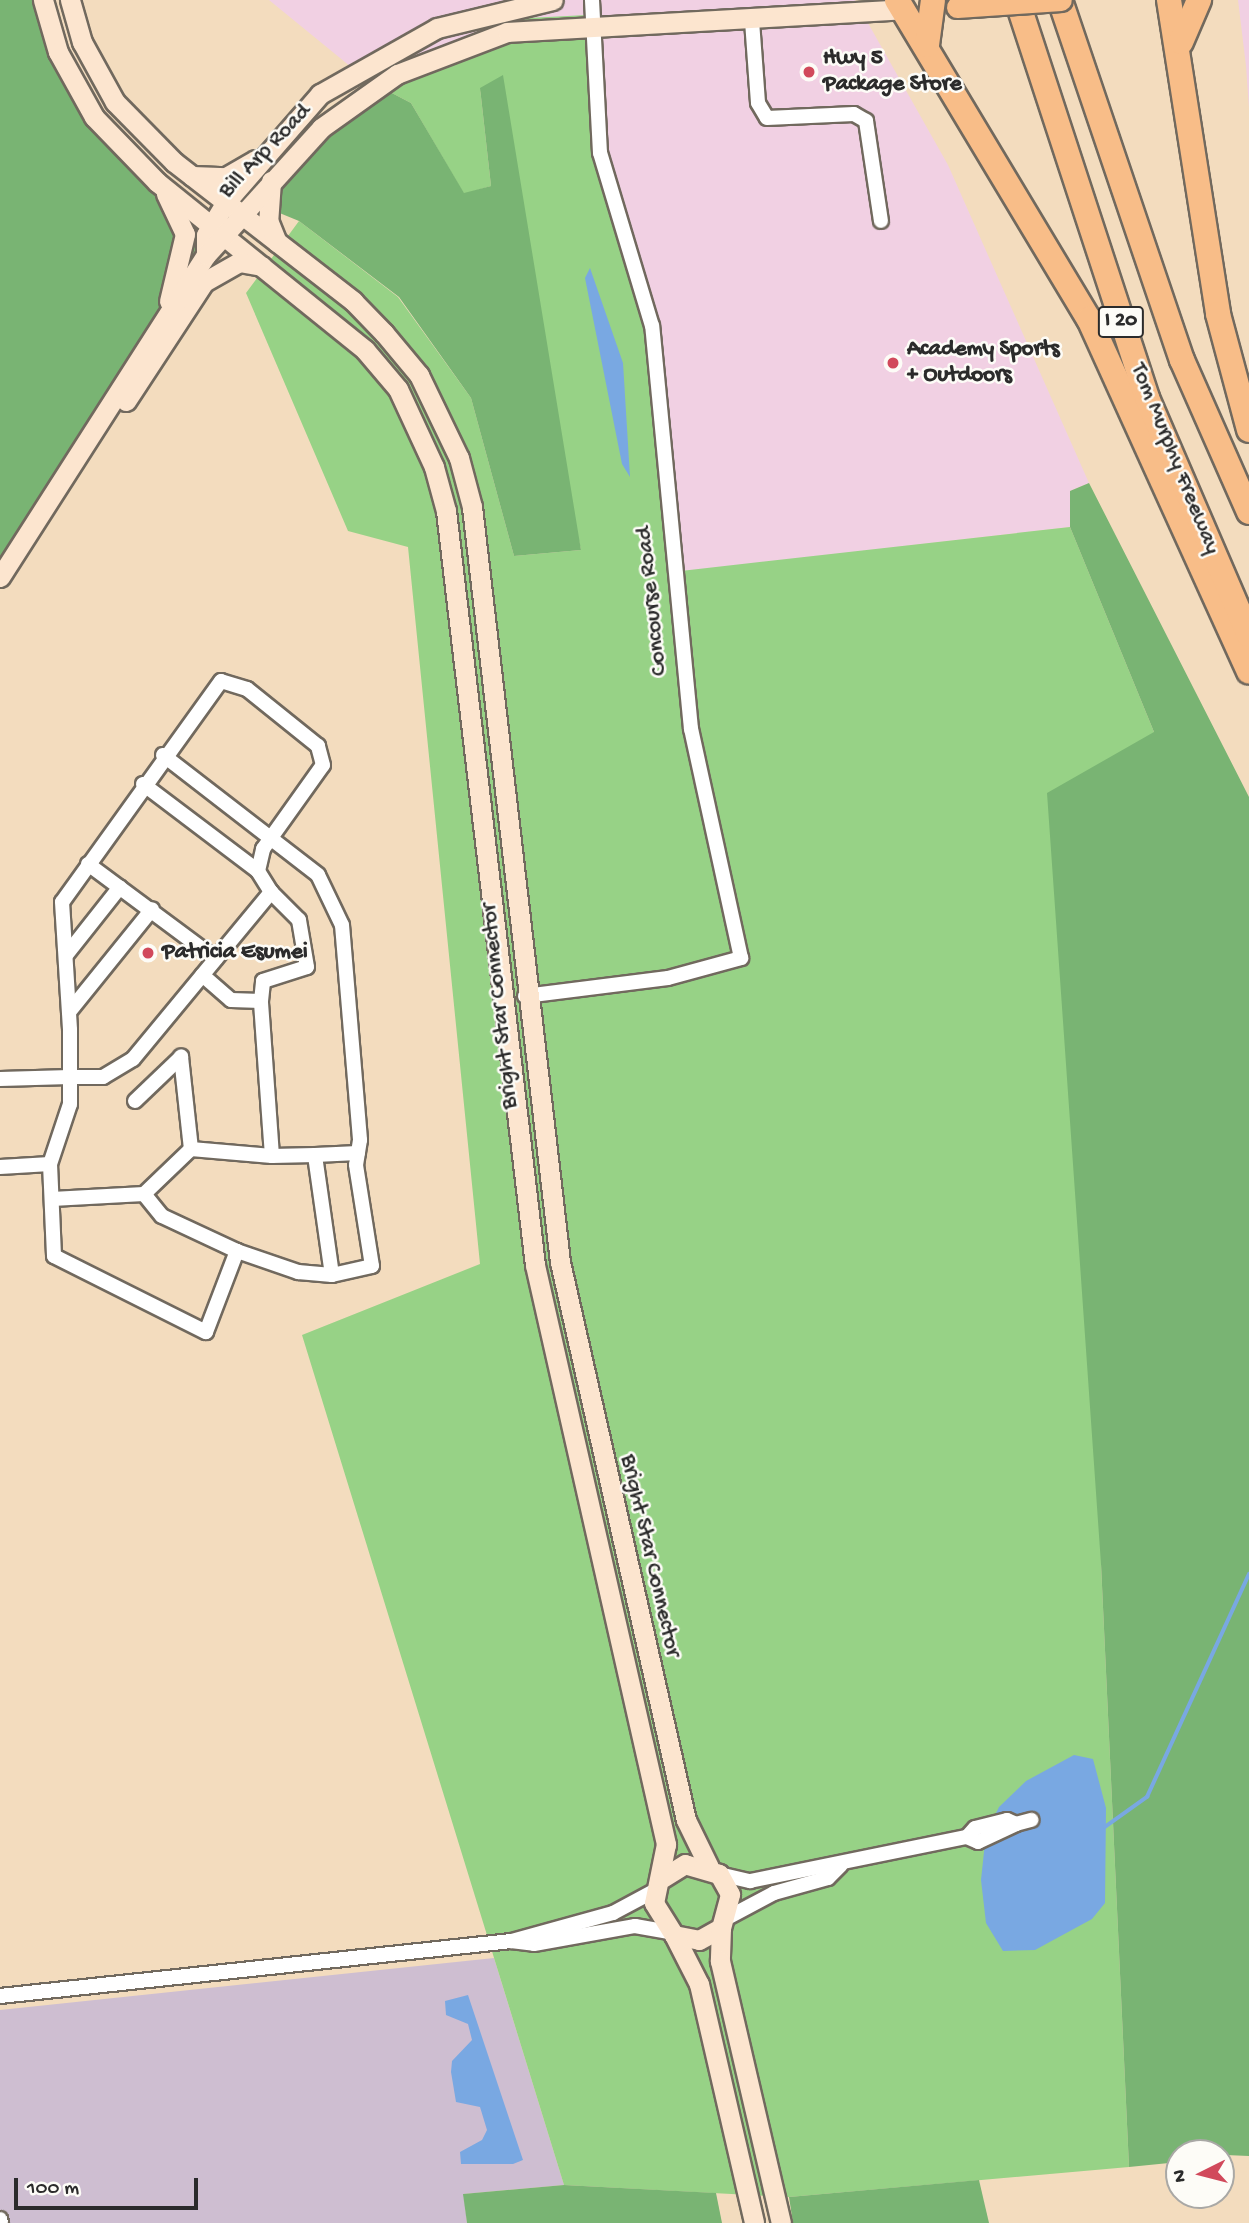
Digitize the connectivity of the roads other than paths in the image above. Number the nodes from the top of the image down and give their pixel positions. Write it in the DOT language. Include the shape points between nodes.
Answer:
graph roads {
  1 [pos="43,0"];
  2 [pos="70,0"];
  3 [pos="553,0"];
  4 [pos="592,0"];
  5 [pos="933,0"];
  6 [pos="1017,0"];
  7 [pos="1061,0"];
  8 [pos="1169,0"];
  9 [pos="1199,0"];
  10 [pos="900,5"];
  11 [pos="957,7"];
  12 [pos="751,21"];
  13 [pos="593,23"];
  14 [pos="927,45"];
  15 [pos="1179,53"];
  16 [pos="273,148"];
  17 [pos="192,176"];
  18 [pos="271,181"];
  19 [pos="157,182"];
  20 [pos="232,208"];
  21 [pos="881,221"];
  22 [pos="220,230"];
  23 [pos="278,243"];
  24 [pos="266,267"];
  25 [pos="166,316"];
  26 [pos="114,400"];
  27 [pos="1249,430"];
  28 [pos="1249,512"];
  29 [pos="0,577"];
  30 [pos="1249,635"];
  31 [pos="1249,671"];
  32 [pos="163,755"];
  33 [pos="143,784"];
  34 [pos="273,836"];
  35 [pos="88,864"];
  36 [pos="258,871"];
  37 [pos="120,887"];
  38 [pos="271,892"];
  39 [pos="152,909"];
  40 [pos="67,954"];
  41 [pos="216,959"];
  42 [pos="202,975"];
  43 [pos="525,996"];
  44 [pos="261,1001"];
  45 [pos="69,1012"];
  46 [pos="70,1077"];
  47 [pos="0,1079"];
  48 [pos="135,1101"];
  49 [pos="191,1149"];
  50 [pos="358,1153"];
  51 [pos="315,1155"];
  52 [pos="272,1156"];
  53 [pos="50,1164"];
  54 [pos="0,1167"];
  55 [pos="144,1194"];
  56 [pos="52,1199"];
  57 [pos="237,1251"];
  58 [pos="332,1275"];
  59 [pos="1031,1820"];
  60 [pos="841,1865"];
  61 [pos="714,1870"];
  62 [pos="660,1884"];
  63 [pos="724,1923"];
  64 [pos="672,1934"];
  65 [pos="511,1941"];
  66 [pos="0,1996"];
  67 [pos="754,2223"];
  68 [pos="780,2223"];
  1 -- 19 [label="street" via="58,52 94,117"];
  2 -- 17 [label="street, Bright Star Connector" via="82,42 115,102"];
  3 -- 16 [label="street, Bill Arp Road" via="437,28 395,49 320,94"];
  4 -- 13 [label="street"];
  5 -- 14 [label="highway"];
  6 -- 30 [label="highway, Tom Murphy Freeway / I 20" via="1147,398"];
  7 -- 11 [label="main road, bridge"];
  7 -- 28 [label="highway, Tom Murphy Freeway / I 20" via="1182,360"];
  8 -- 15 [label="highway"];
  9 -- 15 [label="highway" via="1184,22"];
  10 -- 12 [label="street, Bill Arp Road"];
  10 -- 14 [label="highway"];
  12 -- 13 [label="street, Bill Arp Road"];
  12 -- 21 [label="street" via="758,103 767,118 853,114 866,121"];
  13 -- 18 [label="street, Bill Arp Road" via="507,32 397,74 321,128"];
  13 -- 43 [label="street, Concourse Road" via="600,153 652,326 691,729 741,958 668,978"];
  14 -- 31 [label="highway" via="1089,319"];
  15 -- 27 [label="highway" via="1218,314"];
  16 -- 17 [label="street" via="226,177"];
  16 -- 20 [label="street, Bill Arp Road"];
  17 -- 20 [label="street, Bright Star Connector"];
  18 -- 20 [label="street, Bill Arp Road"];
  18 -- 23 [label="street" via="268,219"];
  19 -- 22 [label="street, Bright Star Connector"];
  19 -- 25 [label="street" via="185,234"];
  20 -- 22 [label="street, Bill Arp Road"];
  20 -- 23 [label="street, Bright Star Connector"];
  22 -- 24 [label="street, Bright Star Connector"];
  22 -- 25 [label="street, Bill Arp Road"];
  23 -- 43 [label="street, Bright Star Connector" via="352,301 393,343 419,375 459,458 471,507"];
  24 -- 26 [label="street" via="239,261 204,282 128,401"];
  24 -- 62 [label="street, Bright Star Connector" via="336,320 398,389 434,467 446,511 535,1265 663,1827"];
  25 -- 26 [label="street, Bill Arp Road"];
  26 -- 29 [label="street, Bill Arp Road"];
  32 -- 33 [label="street"];
  32 -- 34 [label="street"];
  32 -- 34 [label="street" via="221,681 247,689 318,746 323,765"];
  33 -- 35 [label="street"];
  33 -- 36 [label="street"];
  34 -- 36 [label="street"];
  34 -- 50 [label="street" via="318,875 342,925"];
  35 -- 37 [label="street"];
  35 -- 40 [label="street" via="62,902"];
  36 -- 38 [label="street"];
  37 -- 39 [label="street"];
  37 -- 40 [label="street"];
  38 -- 41 [label="street"];
  38 -- 44 [label="street" via="299,920 307,967 263,981"];
  39 -- 41 [label="street"];
  39 -- 45 [label="street"];
  40 -- 45 [label="street"];
  41 -- 42 [label="street"];
  42 -- 44 [label="street" via="230,1000"];
  42 -- 46 [label="street" via="133,1059 103,1077"];
  43 -- 61 [label="street, Bright Star Connector" via="574,1338 686,1820"];
  44 -- 52 [label="street"];
  45 -- 46 [label="street"];
  46 -- 47 [label="street"];
  46 -- 53 [label="street" via="70,1104"];
  48 -- 49 [label="street" via="181,1057"];
  49 -- 52 [label="street"];
  49 -- 55 [label="street"];
  50 -- 51 [label="street"];
  50 -- 58 [label="street" via="372,1266"];
  51 -- 52 [label="street"];
  51 -- 58 [label="street"];
  53 -- 54 [label="street"];
  53 -- 56 [label="street"];
  55 -- 56 [label="street"];
  55 -- 57 [label="street" via="162,1216"];
  56 -- 57 [label="street" via="54,1256 206,1332"];
  57 -- 58 [label="street" via="298,1272"];
  59 -- 60 [label="street" via="987,1839 967,1838"];
  60 -- 61 [label="street" via="750,1881"];
  60 -- 63 [label="street" via="828,1878 774,1893"];
  61 -- 62 [label="street" via="685,1864"];
  61 -- 63 [label="street" via="730,1895"];
  62 -- 64 [label="street" via="657,1916"];
  62 -- 65 [label="street" via="613,1913"];
  63 -- 64 [label="street" via="699,1940"];
  63 -- 68 [label="street" via="720,1961"];
  64 -- 65 [label="street" via="635,1926 534,1944"];
  64 -- 67 [label="street" via="699,1984"];
  65 -- 66 [label="street"];
}
